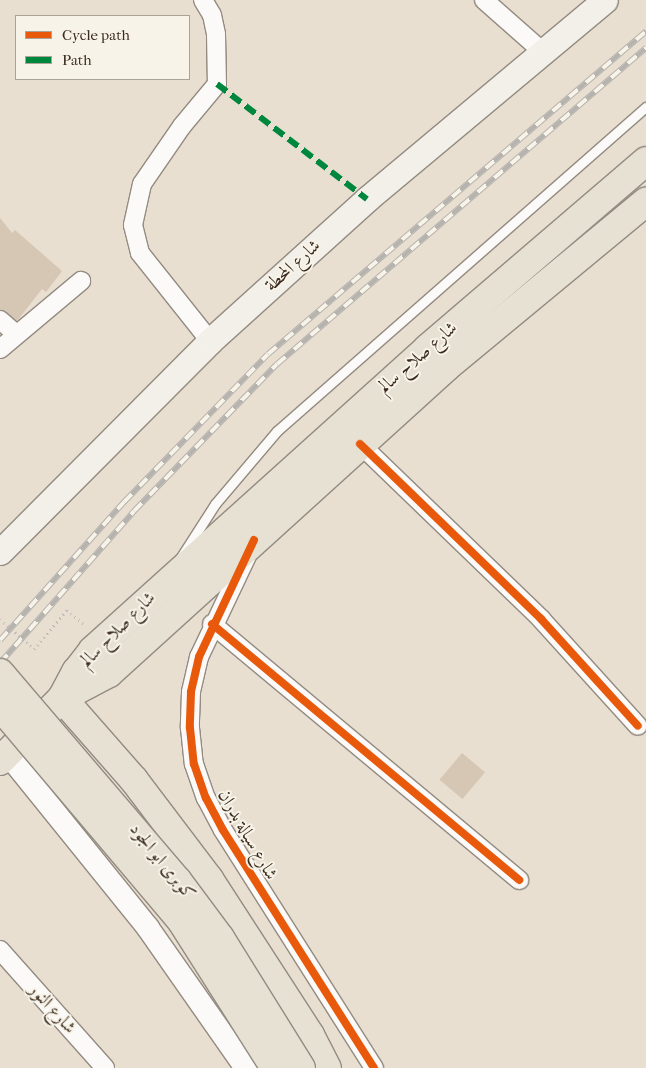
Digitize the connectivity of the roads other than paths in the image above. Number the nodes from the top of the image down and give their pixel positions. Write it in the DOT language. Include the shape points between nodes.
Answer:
graph roads {
  1 [pos="203,0"];
  2 [pos="484,0"];
  3 [pos="605,0"];
  4 [pos="543,52"];
  5 [pos="646,107"];
  6 [pos="646,161"];
  7 [pos="646,202"];
  8 [pos="81,281"];
  9 [pos="0,320"];
  10 [pos="16,334"];
  11 [pos="210,342"];
  12 [pos="0,349"];
  13 [pos="360,444"];
  14 [pos="254,540"];
  15 [pos="0,552"];
  16 [pos="164,584"];
  17 [pos="212,624"];
  18 [pos="0,672"];
  19 [pos="62,698"];
  20 [pos="0,706"];
  21 [pos="638,726"];
  22 [pos="4,757"];
  23 [pos="518,880"];
  24 [pos="0,950"];
  25 [pos="105,1068"];
  26 [pos="246,1068"];
  27 [pos="275,1068"];
  28 [pos="301,1068"];
  29 [pos="328,1068"];
  30 [pos="374,1068"];
  1 -- 11 [label="street" via="212,15 216,34 217,84 182,126 142,184 133,225 140,253"];
  2 -- 4 [label="street"];
  3 -- 4 [label="main road, شارع المحطة"];
  4 -- 11 [label="main road, شارع المحطة" via="367,199"];
  5 -- 16 [label="lane" via="277,431 215,504"];
  6 -- 16 [label="main road, شارع صلاح سالم" via="428,348"];
  7 -- 13 [label="main road, شارع صلاح سالم" via="445,368"];
  8 -- 10 [label="street"];
  9 -- 10 [label="street"];
  10 -- 12 [label="street"];
  11 -- 15 [label="main road, شارع المحطة"];
  13 -- 14 [label="main road, شارع صلاح سالم"];
  13 -- 21 [label="street" via="541,619"];
  14 -- 17 [label="street, شارع سيالة بدران"];
  14 -- 19 [label="main road, شارع صلاح سالم" via="109,673"];
  16 -- 19 [label="main road, شارع صلاح سالم" via="93,650"];
  17 -- 23 [label="street"];
  17 -- 30 [label="street, شارع سيالة بدران" via="199,657 190,728 194,764 206,798"];
  18 -- 28 [label="main road, كوبرى ابو الجود, bridge" via="194,901"];
  19 -- 22 [label="main road"];
  19 -- 29 [label="main road" via="134,780 209,879"];
  20 -- 27 [label="main road, كوبرى ابو الجود, bridge" via="181,920"];
  22 -- 26 [label="street" via="148,928"];
  24 -- 25 [label="street, شارع النور"];
}
